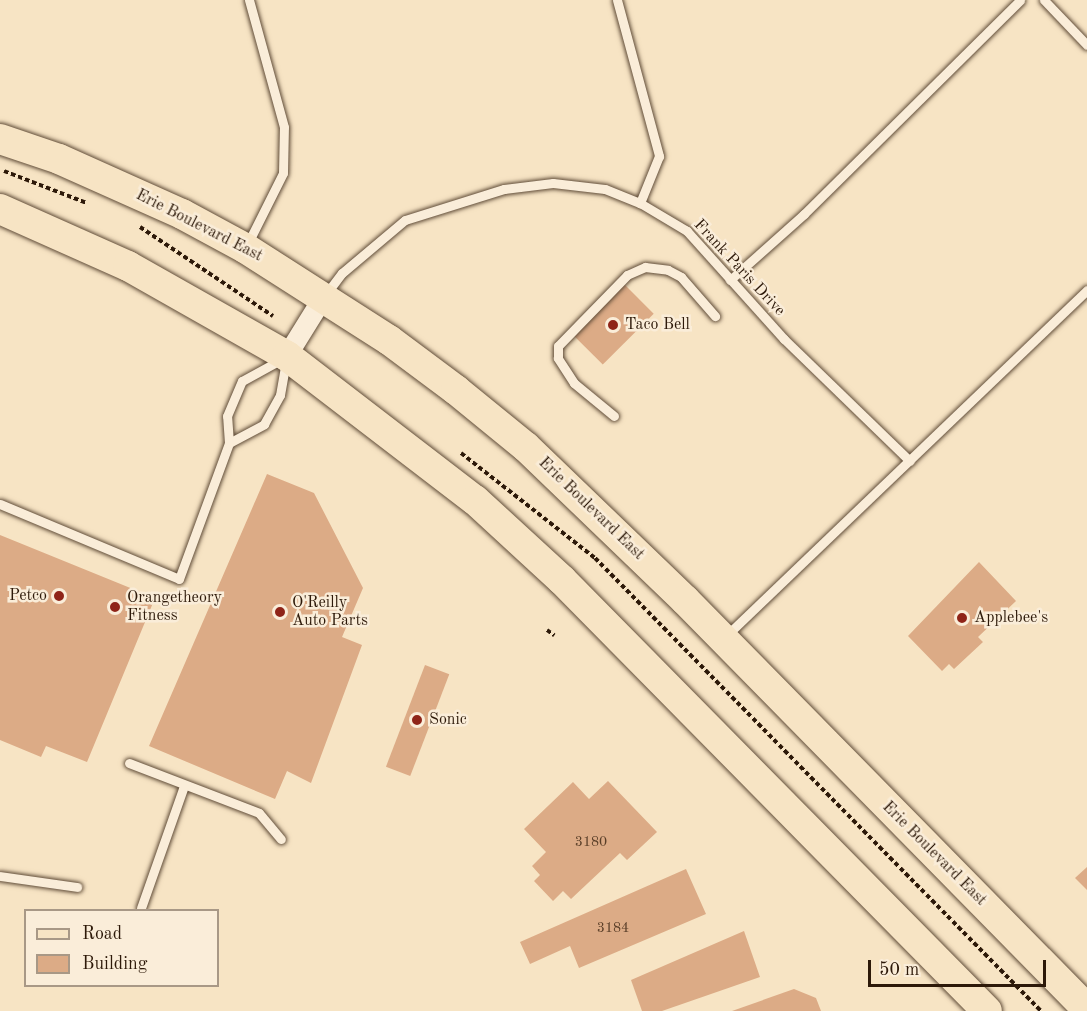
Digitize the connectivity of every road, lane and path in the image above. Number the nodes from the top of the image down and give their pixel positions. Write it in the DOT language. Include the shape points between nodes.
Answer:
graph roads {
  1 [pos="249,0"];
  2 [pos="617,0"];
  3 [pos="1020,0"];
  4 [pos="1044,0"];
  5 [pos="1087,45"];
  6 [pos="0,139"];
  7 [pos="640,203"];
  8 [pos="0,209"];
  9 [pos="245,248"];
  10 [pos="730,280"];
  11 [pos="1087,290"];
  12 [pos="323,298"];
  13 [pos="715,316"];
  14 [pos="287,356"];
  15 [pos="614,416"];
  16 [pos="230,442"];
  17 [pos="910,460"];
  18 [pos="0,504"];
  19 [pos="548,630"];
  20 [pos="554,635"];
  21 [pos="722,640"];
  22 [pos="129,763"];
  23 [pos="184,786"];
  24 [pos="281,839"];
  25 [pos="0,876"];
  26 [pos="76,887"];
  27 [pos="141,908"];
  28 [pos="1087,1009"];
  29 [pos="987,1011"];
  1 -- 9 [label="lane" via="284,138 283,173"];
  2 -- 7 [label="lane" via="659,156"];
  3 -- 10 [label="lane" via="804,214"];
  4 -- 5 [label="lane"];
  6 -- 9 [label="main road, Erie Boulevard East" via="59,159 182,214"];
  7 -- 10 [label="lane, Frank Paris Drive" via="687,231"];
  7 -- 12 [label="lane, Frank Paris Drive" via="605,189 553,183 504,189 405,220 342,273"];
  8 -- 14 [label="main road" via="128,266"];
  9 -- 12 [label="main road, Erie Boulevard East"];
  10 -- 17 [label="lane, Frank Paris Drive"];
  11 -- 17 [label="lane"];
  12 -- 14 [label="street"];
  12 -- 21 [label="main road, Erie Boulevard East" via="389,340 526,447"];
  13 -- 15 [label="lane" via="681,277 668,270 645,267 627,275 563,339 558,358 574,383"];
  14 -- 16 [label="lane" via="280,395 264,424"];
  14 -- 16 [label="lane" via="242,381 227,416"];
  14 -- 29 [label="main road" via="424,459 562,580"];
  16 -- 18 [label="lane" via="179,579"];
  17 -- 21 [label="lane"];
  19 -- 20 [label="path"];
  21 -- 28 [label="main road, Erie Boulevard East"];
  22 -- 23 [label="lane"];
  23 -- 24 [label="lane" via="259,813"];
  23 -- 27 [label="lane"];
  25 -- 26 [label="lane"];
}
